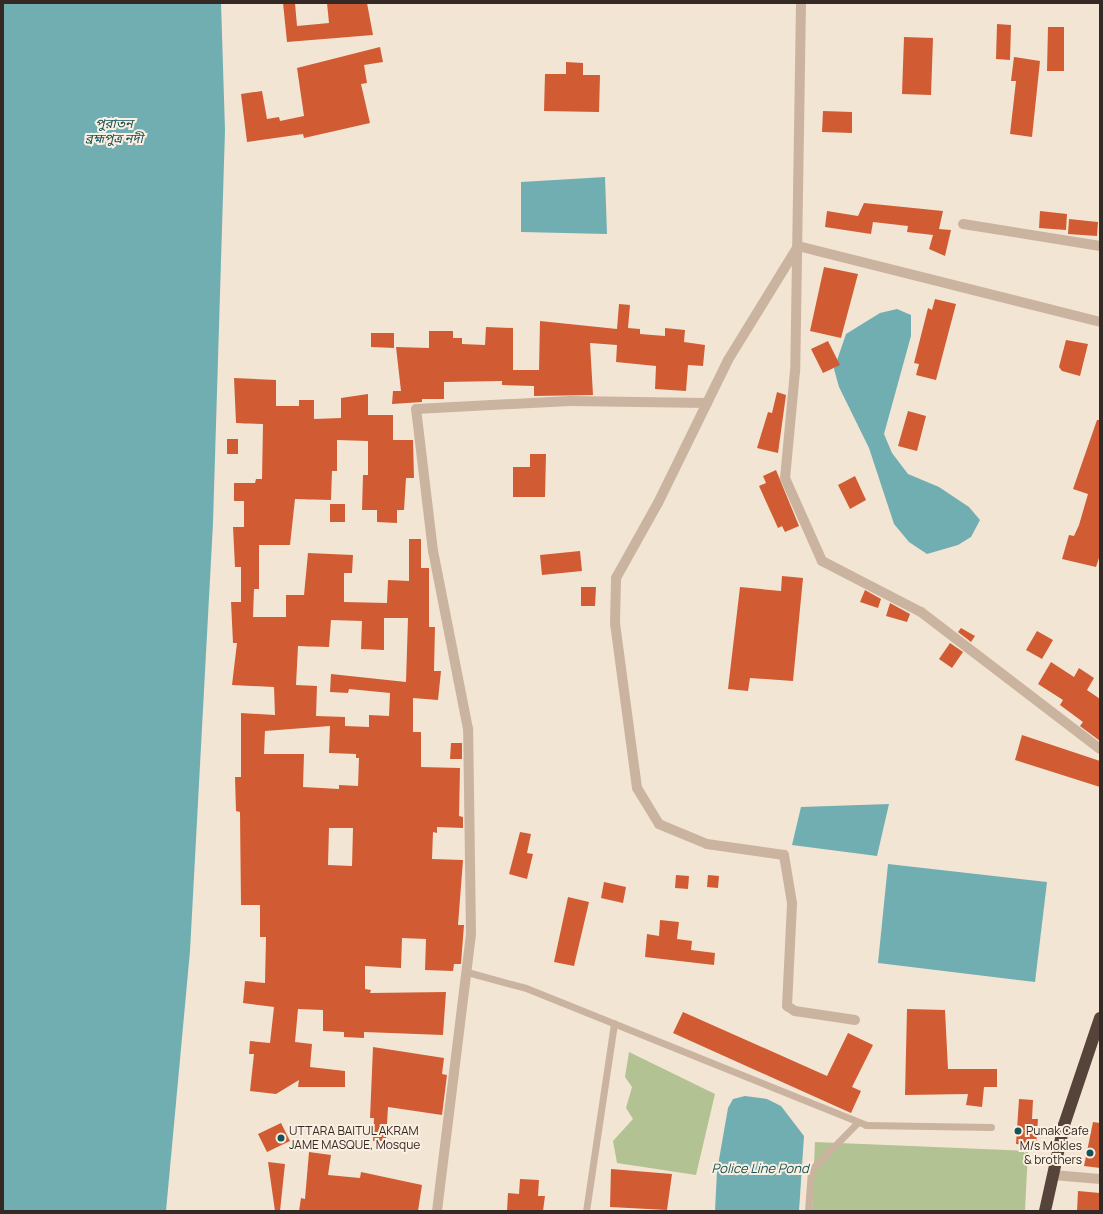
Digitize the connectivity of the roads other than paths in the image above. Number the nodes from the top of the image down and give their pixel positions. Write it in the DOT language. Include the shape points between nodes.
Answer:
graph roads {
  1 [pos="801,3"];
  2 [pos="963,224"];
  3 [pos="798,246"];
  4 [pos="1100,246"];
  5 [pos="1100,322"];
  6 [pos="707,403"];
  7 [pos="1100,749"];
  8 [pos="467,972"];
  9 [pos="1100,1018"];
  10 [pos="855,1020"];
  11 [pos="614,1023"];
  12 [pos="858,1122"];
  13 [pos="991,1127"];
  14 [pos="1053,1175"];
  15 [pos="1100,1178"];
  16 [pos="437,1211"];
  17 [pos="586,1211"];
  18 [pos="808,1211"];
  19 [pos="1045,1211"];
  1 -- 3 [label="street"];
  2 -- 4 [label="street"];
  3 -- 5 [label="street"];
  3 -- 6 [label="street" via="728,360"];
  3 -- 7 [label="street" via="795,371 785,478 822,561 921,612"];
  6 -- 8 [label="street" via="570,401 416,409 432,551 468,729 472,934"];
  6 -- 10 [label="street" via="658,503 616,578 615,623 637,788 660,824 707,844 784,855 792,903 787,1006 796,1011"];
  8 -- 11 [label="lane" via="526,988"];
  8 -- 16 [label="street"];
  9 -- 14 [label="highway" via="1064,1126"];
  11 -- 12 [label="lane"];
  11 -- 17 [label="lane"];
  12 -- 13 [label="lane" via="866,1125"];
  12 -- 18 [label="lane" via="810,1170"];
  14 -- 15 [label="street"];
  14 -- 19 [label="highway"];
}
